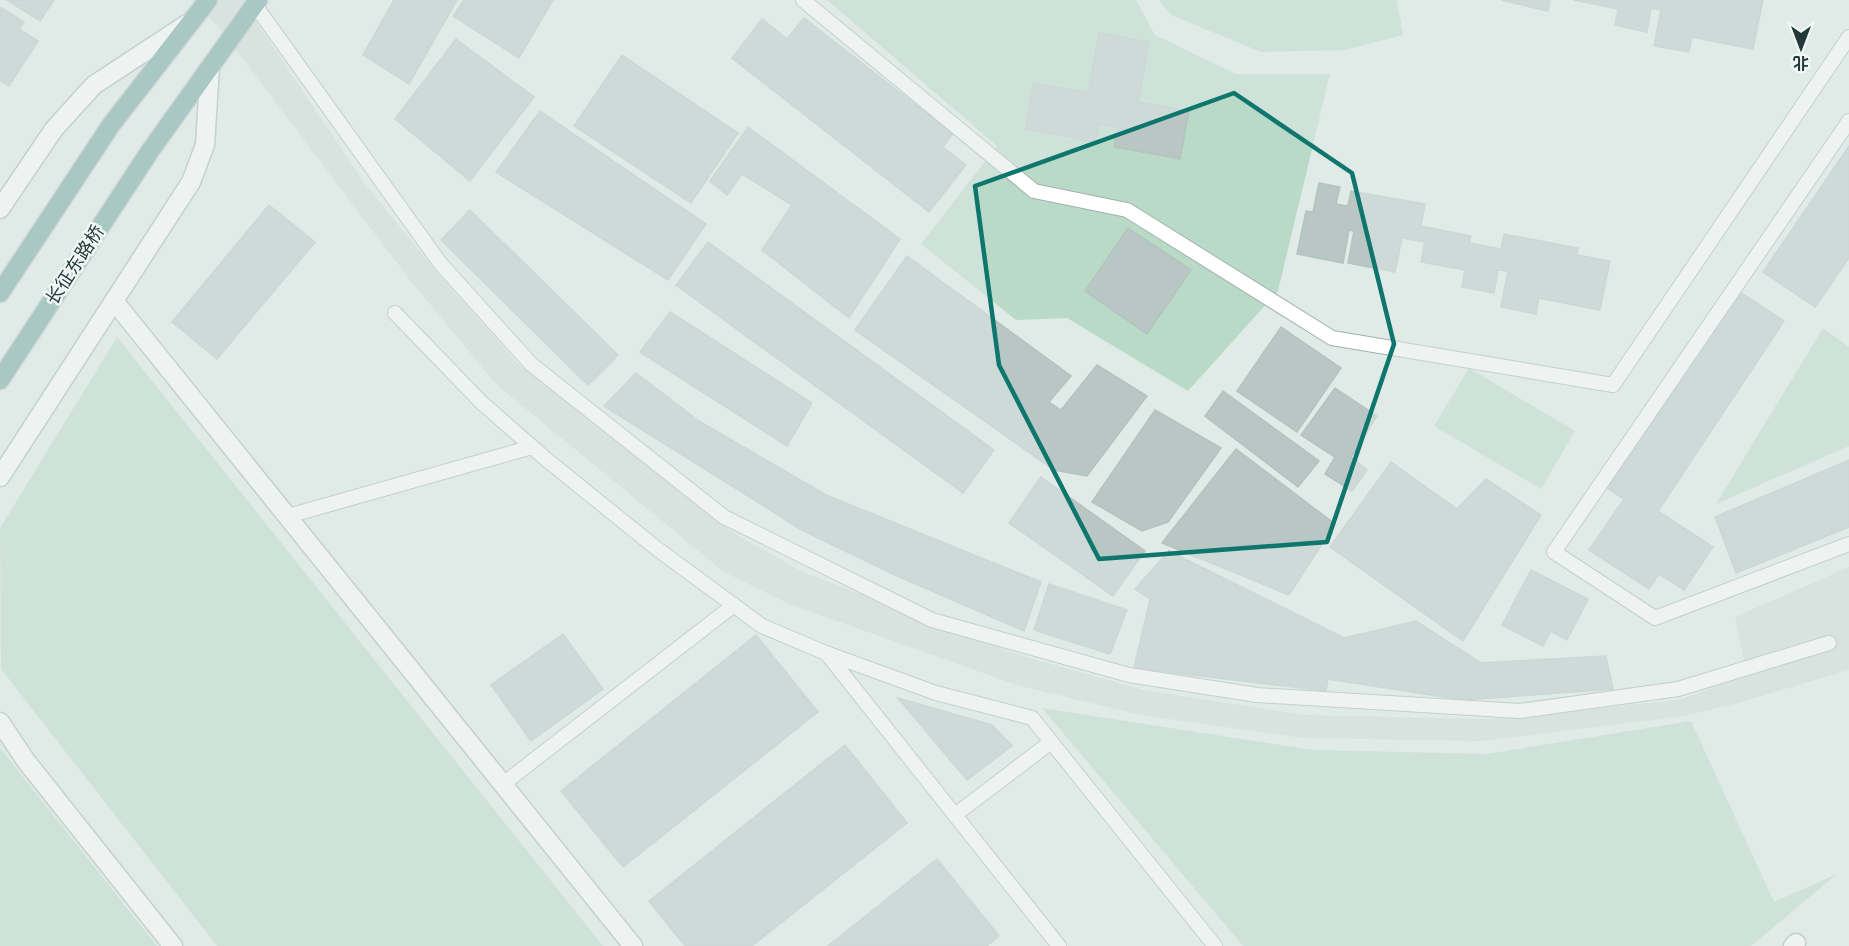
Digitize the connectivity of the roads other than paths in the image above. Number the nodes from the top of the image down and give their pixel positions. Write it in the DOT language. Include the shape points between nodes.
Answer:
graph roads {
  1 [pos="208,0"];
  2 [pos="803,0"];
  3 [pos="256,2"];
  4 [pos="191,22"];
  5 [pos="1849,37"];
  6 [pos="210,68"];
  7 [pos="1849,121"];
  8 [pos="0,209"];
  9 [pos="0,293"];
  10 [pos="114,301"];
  11 [pos="395,313"];
  12 [pos="0,380"];
  13 [pos="532,447"];
  14 [pos="0,477"];
  15 [pos="288,516"];
  16 [pos="1849,544"];
  17 [pos="734,605"];
  18 [pos="1829,644"];
  19 [pos="826,653"];
  20 [pos="0,722"];
  21 [pos="1051,742"];
  22 [pos="503,784"];
  23 [pos="955,815"];
  24 [pos="173,946"];
  25 [pos="633,946"];
  26 [pos="1059,946"];
  27 [pos="1215,946"];
  1 -- 4 [label="main road"];
  2 -- 5 [label="lane" via="1034,191 1127,210 1332,338 1612,385"];
  3 -- 6 [label="main road, 长征东路桥"];
  3 -- 18 [label="lane" via="440,263 531,364 724,517 932,620 1129,675 1257,695 1520,711 1678,689"];
  4 -- 8 [label="street" via="94,86 54,129"];
  4 -- 9 [label="main road" via="111,125"];
  6 -- 10 [label="street" via="204,145 191,182"];
  6 -- 12 [label="main road, 长征东路桥" via="150,151"];
  7 -- 16 [label="lane" via="1554,552 1655,618"];
  10 -- 14 [label="street"];
  10 -- 15 [label="street"];
  11 -- 13 [label="lane" via="481,402"];
  13 -- 15 [label="lane"];
  13 -- 17 [label="lane" via="656,548"];
  15 -- 22 [label="street"];
  17 -- 19 [label="lane" via="762,626"];
  17 -- 22 [label="lane"];
  19 -- 21 [label="lane" via="936,693 1032,718"];
  19 -- 23 [label="lane"];
  20 -- 24 [label="street" via="26,761"];
  21 -- 23 [label="lane"];
  21 -- 27 [label="lane"];
  22 -- 25 [label="street"];
  23 -- 26 [label="lane"];
}
